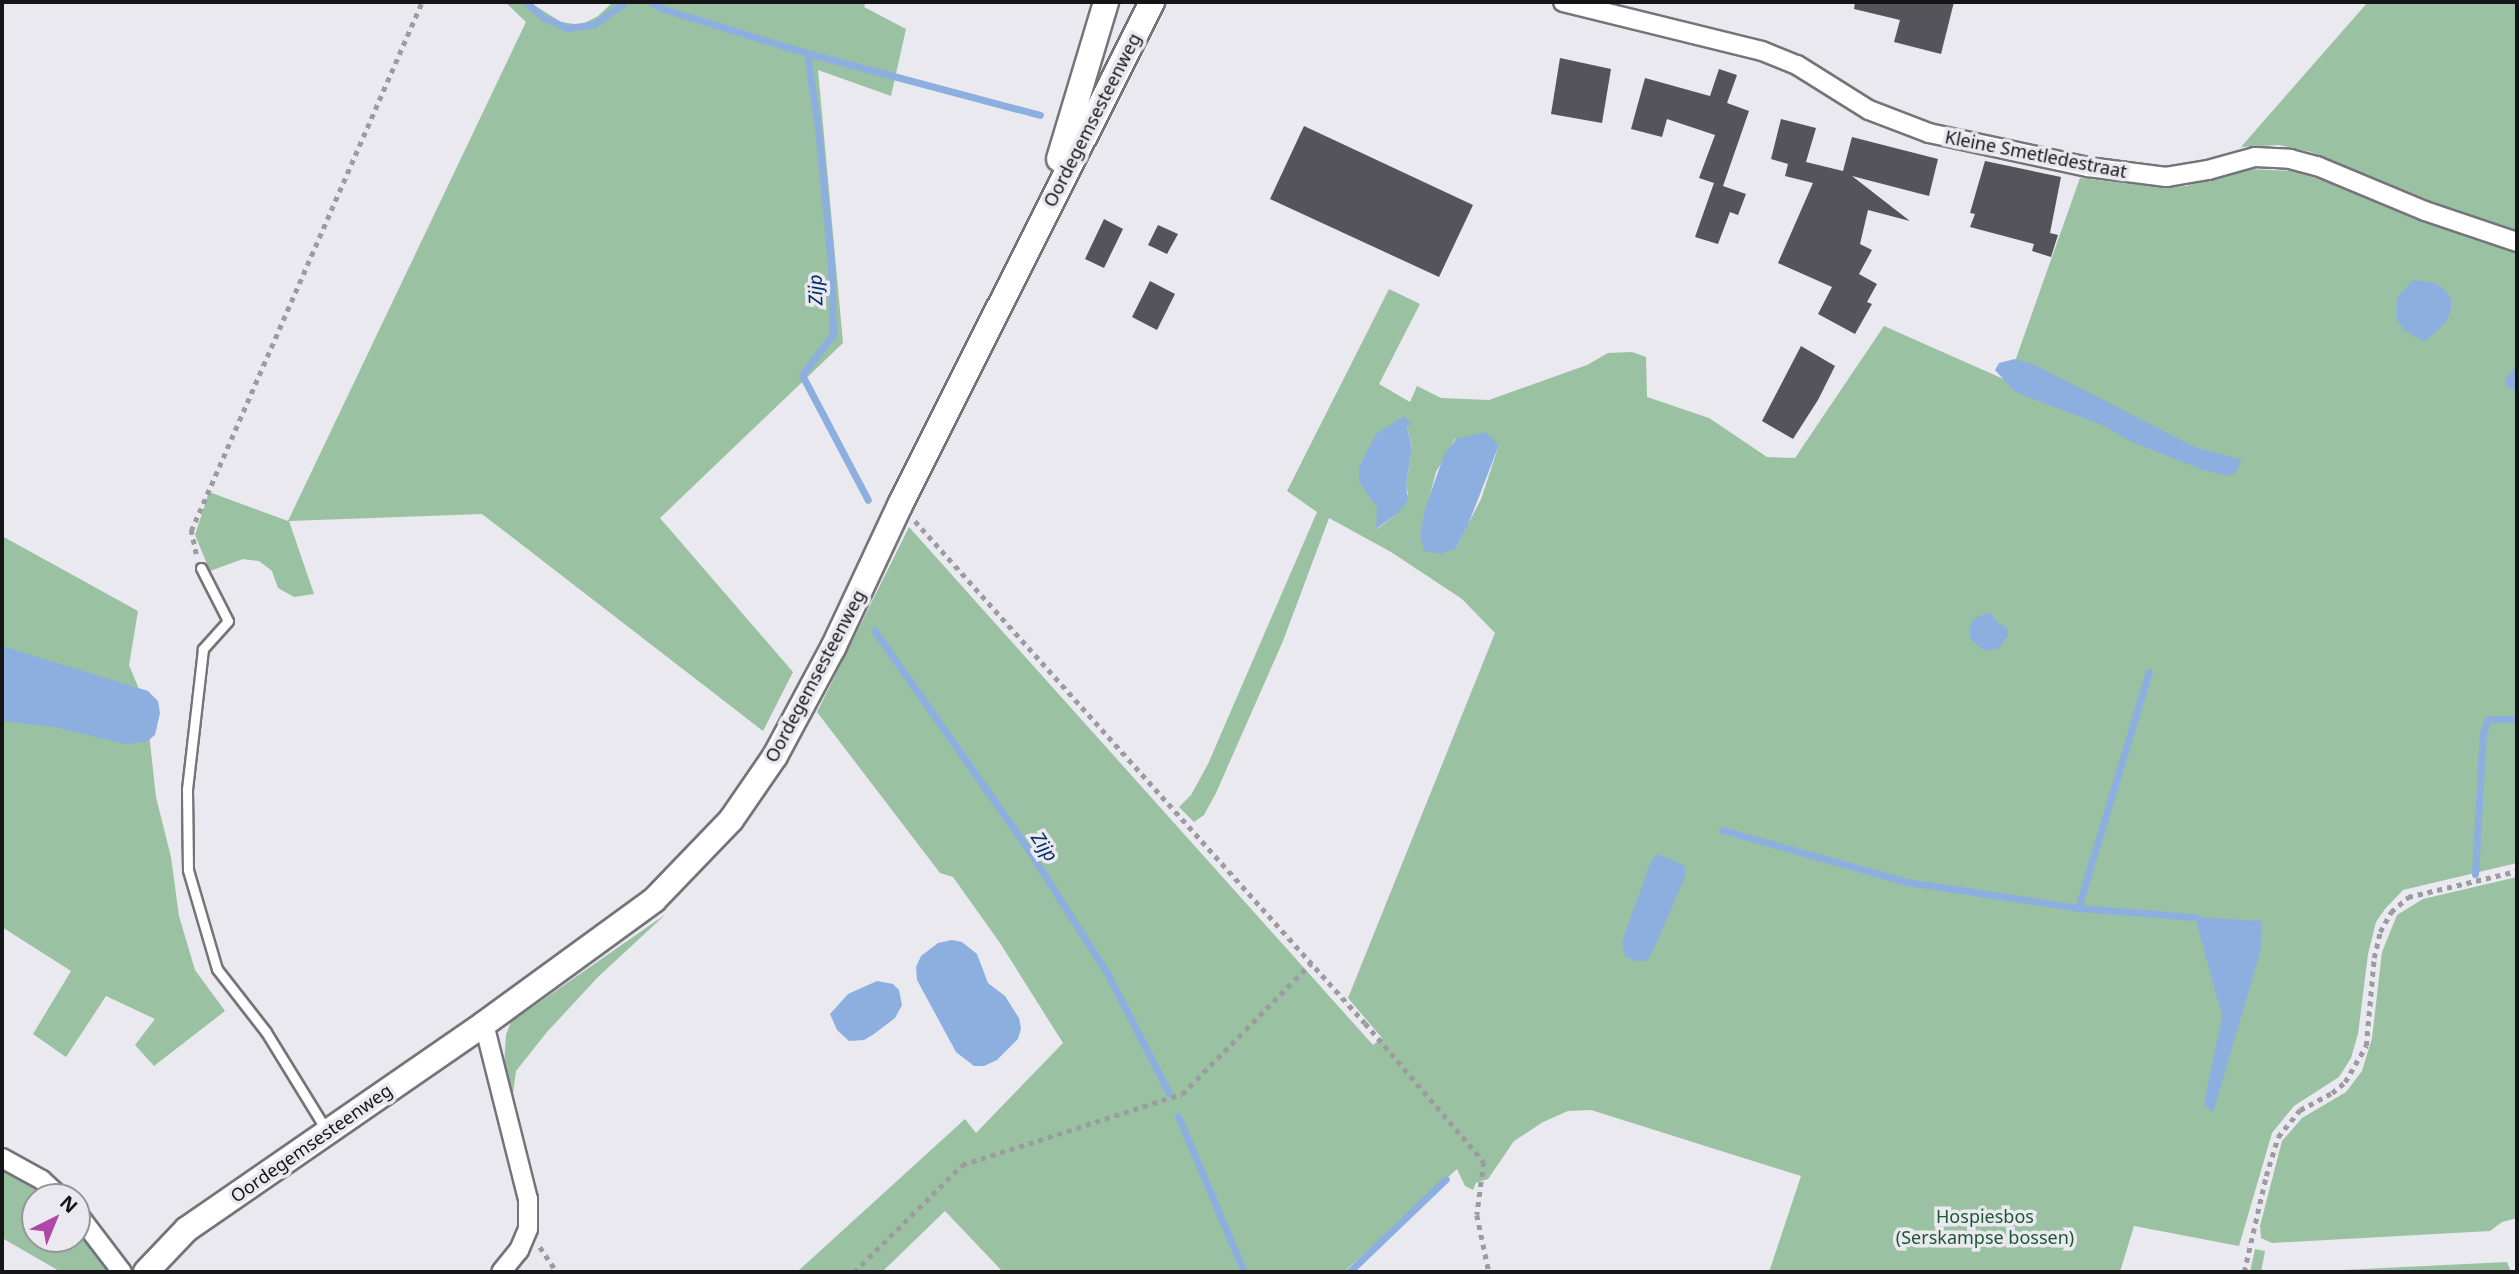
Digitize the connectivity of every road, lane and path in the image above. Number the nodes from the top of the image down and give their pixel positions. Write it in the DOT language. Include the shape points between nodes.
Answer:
graph roads {
  1 [pos="422,2"];
  2 [pos="1106,2"];
  3 [pos="1152,2"];
  4 [pos="1563,2"];
  5 [pos="1033,239"];
  6 [pos="2517,242"];
  7 [pos="900,505"];
  8 [pos="201,568"];
  9 [pos="2517,871"];
  10 [pos="1311,963"];
  11 [pos="484,1024"];
  12 [pos="327,1132"];
  13 [pos="2,1158"];
  14 [pos="45,1183"];
  15 [pos="91,1231"];
  16 [pos="122,1272"];
  17 [pos="146,1272"];
  18 [pos="501,1272"];
  19 [pos="854,1272"];
  20 [pos="1489,1272"];
  21 [pos="2244,1272"];
  1 -- 8 [label="path" via="191,531"];
  2 -- 5 [label="street, Oordegemsesteenweg"];
  3 -- 5 [label="street, Oordegemsesteenweg"];
  4 -- 6 [label="street, Kleine Smetledestraat" via="1762,51 1797,65 1869,110 1929,133 2088,167 2166,177 2255,157 2291,159"];
  5 -- 7 [label="street, Oordegemsesteenweg"];
  7 -- 10 [label="path"];
  7 -- 11 [label="street, Oordegemsesteenweg" via="820,672 775,755 731,820 654,900"];
  8 -- 12 [label="lane" via="228,621 203,649 187,789 188,870 218,969 266,1032"];
  9 -- 21 [label="path" via="2408,897 2390,912 2374,958 2363,1053 2345,1082 2300,1110 2278,1137"];
  10 -- 19 [label="path" via="1182,1094 962,1164"];
  10 -- 20 [label="path" via="1484,1162 1477,1215"];
  11 -- 12 [label="street, Oordegemsesteenweg"];
  11 -- 18 [label="street" via="527,1199 528,1229 519,1250"];
  12 -- 17 [label="street, Oordegemsesteenweg" via="187,1229"];
  13 -- 14 [label="street"];
  15 -- 16 [label="street"];
}
